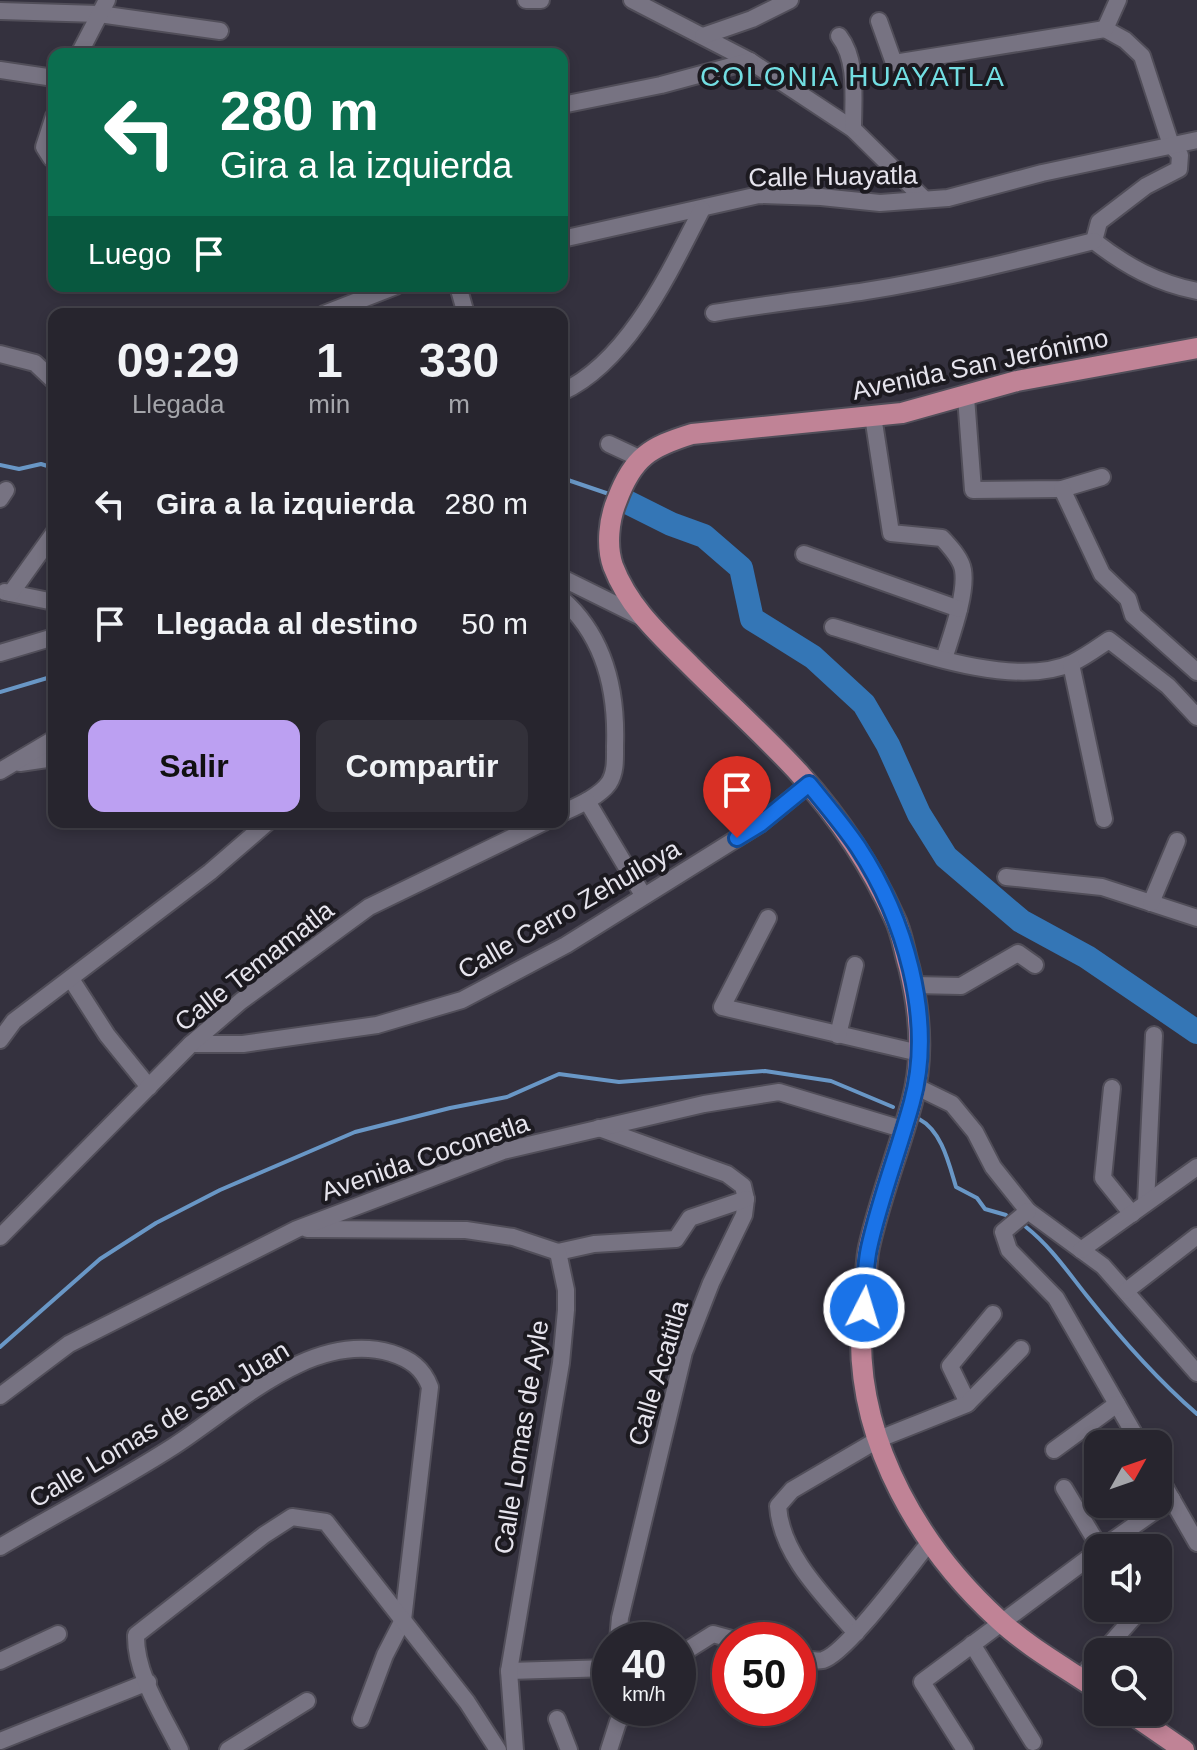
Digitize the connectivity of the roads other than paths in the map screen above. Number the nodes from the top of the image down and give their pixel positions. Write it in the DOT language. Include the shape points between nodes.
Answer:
graph roads {
  1 [pos="526,0"];
  2 [pos="541,0"];
  3 [pos="632,0"];
  4 [pos="790,0"];
  5 [pos="1118,0"];
  6 [pos="103,7"];
  7 [pos="0,11"];
  8 [pos="879,21"];
  9 [pos="1105,29"];
  10 [pos="220,31"];
  11 [pos="703,36"];
  12 [pos="839,36"];
  13 [pos="82,48"];
  14 [pos="750,61"];
  15 [pos="0,70"];
  16 [pos="48,77"];
  17 [pos="568,104"];
  18 [pos="853,129"];
  19 [pos="1197,140"];
  20 [pos="1171,145"];
  21 [pos="924,199"];
  22 [pos="702,209"];
  23 [pos="568,238"];
  24 [pos="1094,241"];
  25 [pos="1197,291"];
  26 [pos="381,292"];
  27 [pos="339,308"];
  28 [pos="714,313"];
  29 [pos="1197,348"];
  30 [pos="0,354"];
  31 [pos="48,360"];
  32 [pos="35,363"];
  33 [pos="48,375"];
  34 [pos="568,388"];
  35 [pos="966,397"];
  36 [pos="873,416"];
  37 [pos="609,444"];
  38 [pos="639,458"];
  39 [pos="1102,477"];
  40 [pos="1062,489"];
  41 [pos="48,540"];
  42 [pos="804,554"];
  43 [pos="568,581"];
  44 [pos="5,592"];
  45 [pos="48,601"];
  46 [pos="568,606"];
  47 [pos="959,609"];
  48 [pos="641,617"];
  49 [pos="833,627"];
  50 [pos="48,639"];
  51 [pos="0,653"];
  52 [pos="944,659"];
  53 [pos="1071,664"];
  54 [pos="1197,672"];
  55 [pos="1197,717"];
  56 [pos="48,743"];
  57 [pos="48,759"];
  58 [pos="6,768"];
  59 [pos="809,784"];
  60 [pos="587,801"];
  61 [pos="568,810"];
  62 [pos="1104,819"];
  63 [pos="261,828"];
  64 [pos="532,828"];
  65 [pos="1177,841"];
  66 [pos="1006,877"];
  67 [pos="643,895"];
  68 [pos="1151,903"];
  69 [pos="768,918"];
  70 [pos="1197,918"];
  71 [pos="855,965"];
  72 [pos="1035,965"];
  73 [pos="71,979"];
  74 [pos="913,985"];
  75 [pos="2,1035"];
  76 [pos="838,1035"];
  77 [pos="1154,1035"];
  78 [pos="191,1044"];
  79 [pos="919,1053"];
  80 [pos="915,1086"];
  81 [pos="149,1087"];
  82 [pos="1112,1088"];
  83 [pos="598,1127"];
  84 [pos="902,1129"];
  85 [pos="1197,1167"];
  86 [pos="746,1199"];
  87 [pos="1139,1208"];
  88 [pos="1028,1211"];
  89 [pos="297,1229"];
  90 [pos="1197,1236"];
  91 [pos="0,1237"];
  92 [pos="1081,1250"];
  93 [pos="558,1252"];
  94 [pos="1126,1291"];
  95 [pos="993,1314"];
  96 [pos="1021,1349"];
  97 [pos="1195,1367"];
  98 [pos="0,1396"];
  99 [pos="968,1403"];
  100 [pos="1117,1404"];
  101 [pos="1132,1430"];
  102 [pos="879,1439"];
  103 [pos="1054,1450"];
  104 [pos="1064,1488"];
  105 [pos="1172,1499"];
  106 [pos="1145,1518"];
  107 [pos="1091,1534"];
  108 [pos="1122,1534"];
  109 [pos="929,1543"];
  110 [pos="1197,1543"];
  111 [pos="0,1547"];
  112 [pos="1084,1561"];
  113 [pos="403,1620"];
  114 [pos="621,1622"];
  115 [pos="1129,1622"];
  116 [pos="1002,1623"];
  117 [pos="856,1633"];
  118 [pos="58,1634"];
  119 [pos="1115,1638"];
  120 [pos="972,1644"];
  121 [pos="0,1661"];
  122 [pos="816,1661"];
  123 [pos="592,1669"];
  124 [pos="509,1671"];
  125 [pos="1084,1674"];
  126 [pos="1080,1678"];
  127 [pos="1084,1681"];
  128 [pos="148,1682"];
  129 [pos="307,1701"];
  130 [pos="361,1719"];
  131 [pos="557,1719"];
  132 [pos="617,1726"];
  133 [pos="1149,1726"];
  134 [pos="0,1741"];
  135 [pos="1033,1742"];
  136 [pos="180,1750"];
  137 [pos="228,1750"];
  138 [pos="498,1750"];
  139 [pos="515,1750"];
  140 [pos="569,1750"];
  141 [pos="609,1750"];
  142 [pos="965,1750"];
  143 [pos="1184,1750"];
  1 -- 2 [label="street"];
  3 -- 11 [label="street"];
  4 -- 11 [label="street"];
  5 -- 9 [label="street"];
  6 -- 7 [label="street"];
  6 -- 10 [label="street"];
  6 -- 13 [label="street"];
  8 -- 9 [label="street" via="894,63"];
  9 -- 20 [label="street" via="1142,56"];
  11 -- 14 [label="street"];
  12 -- 18 [label="street" via="851,64"];
  14 -- 17 [label="street"];
  14 -- 18 [label="street"];
  15 -- 16 [label="street"];
  18 -- 21 [label="street"];
  19 -- 20 [label="street, Calle Huayatla"];
  20 -- 21 [label="street, Calle Huayatla" via="987,190"];
  20 -- 24 [label="street" via="1180,155 1179,169 1146,186 1099,222"];
  21 -- 22 [label="street, Calle Huayatla" via="880,203 759,195"];
  22 -- 23 [label="street, Calle Huayatla"];
  22 -- 34 [label="street" via="636,329"];
  24 -- 25 [label="street" via="1144,275"];
  24 -- 28 [label="street" via="866,291"];
  26 -- 27 [label="street"];
  29 -- 35 [label="main road, Avenida San Jerónimo" via="1017,381"];
  30 -- 32 [label="street"];
  31 -- 32 [label="street"];
  32 -- 33 [label="street"];
  35 -- 36 [label="main road, Avenida San Jerónimo"];
  35 -- 40 [label="street" via="973,490"];
  36 -- 38 [label="main road, Avenida San Jerónimo" via="692,434 662,443"];
  36 -- 47 [label="street" via="891,533 942,538 963,570"];
  37 -- 38 [label="street"];
  38 -- 48 [label="main road" via="618,495 610,533 612,563"];
  39 -- 40 [label="street"];
  40 -- 54 [label="street" via="1102,574 1128,599 1133,615"];
  41 -- 44 [label="street"];
  42 -- 47 [label="street"];
  43 -- 48 [label="street"];
  44 -- 45 [label="street"];
  46 -- 60 [label="street" via="592,633 609,671 615,710 615,766 609,783"];
  47 -- 52 [label="street"];
  48 -- 59 [label="main road"];
  49 -- 52 [label="street"];
  50 -- 51 [label="street"];
  52 -- 53 [label="street" via="1025,673"];
  53 -- 55 [label="street" via="1109,640 1168,686"];
  53 -- 62 [label="street"];
  56 -- 58 [label="street"];
  57 -- 58 [label="street"];
  59 -- 67 [label="street, Calle Cerro Zehuiloya" via="760,824"];
  59 -- 74 [label="main road" via="873,873 897,922"];
  60 -- 61 [label="street"];
  60 -- 67 [label="street"];
  63 -- 73 [label="street"];
  64 -- 78 [label="street, Calle Temamatla" via="369,907"];
  65 -- 68 [label="street"];
  66 -- 68 [label="street" via="1102,887"];
  67 -- 78 [label="street, Calle Cerro Zehuiloya" via="566,945 462,1000 377,1025 243,1044"];
  68 -- 70 [label="street"];
  69 -- 76 [label="street" via="722,1007"];
  71 -- 76 [label="street"];
  72 -- 74 [label="street" via="1018,953 961,986"];
  73 -- 75 [label="street"];
  73 -- 81 [label="street"];
  74 -- 79 [label="main road"];
  76 -- 79 [label="street"];
  77 -- 87 [label="street"];
  78 -- 81 [label="street, Calle Temamatla"];
  79 -- 80 [label="main road"];
  80 -- 84 [label="main road"];
  80 -- 88 [label="street" via="952,1104"];
  81 -- 91 [label="street, Calle Temamatla"];
  82 -- 87 [label="street" via="1103,1178"];
  83 -- 84 [label="street, Avenida Coconetla" via="779,1092"];
  83 -- 86 [label="street" via="727,1174 743,1186"];
  83 -- 89 [label="street, Avenida Coconetla" via="503,1151"];
  84 -- 102 [label="main road" via="869,1249 861,1338"];
  85 -- 87 [label="street"];
  86 -- 93 [label="street" via="690,1218 676,1239 594,1244"];
  86 -- 114 [label="street, Calle Acatitla" via="744,1215 684,1352"];
  87 -- 92 [label="street"];
  88 -- 92 [label="street"];
  88 -- 100 [label="street" via="1003,1232 1009,1250 1056,1298"];
  89 -- 93 [label="street" via="466,1230 513,1237"];
  89 -- 98 [label="street, Avenida Coconetla" via="69,1344"];
  90 -- 94 [label="street"];
  92 -- 94 [label="street"];
  93 -- 124 [label="street, Calle Lomas de Ayle" via="566,1290 561,1363"];
  94 -- 97 [label="street"];
  95 -- 99 [label="street" via="950,1366"];
  96 -- 99 [label="street"];
  99 -- 102 [label="street"];
  100 -- 101 [label="street"];
  100 -- 103 [label="street"];
  102 -- 109 [label="main road"];
  102 -- 117 [label="street" via="792,1490 778,1506 782,1530 797,1560"];
  104 -- 107 [label="street"];
  105 -- 110 [label="street"];
  106 -- 108 [label="street"];
  109 -- 116 [label="main road"];
  109 -- 117 [label="street"];
  111 -- 113 [label="street, Calle Lomas de San Juan" via="174,1446 258,1386 339,1350 372,1348 405,1357 424,1373 430,1387"];
  112 -- 116 [label="street"];
  113 -- 128 [label="street" via="326,1522 292,1517 136,1635"];
  113 -- 130 [label="street"];
  113 -- 138 [label="street"];
  115 -- 119 [label="street"];
  116 -- 120 [label="street"];
  116 -- 126 [label="main road"];
  117 -- 122 [label="street" via="825,1660"];
  118 -- 121 [label="street"];
  120 -- 135 [label="street"];
  120 -- 142 [label="street" via="922,1682"];
  123 -- 124 [label="street"];
  124 -- 139 [label="street, Calle Lomas de Ayle"];
  125 -- 126 [label="street"];
  126 -- 127 [label="main road"];
  128 -- 134 [label="street"];
  128 -- 136 [label="street"];
  129 -- 137 [label="street"];
  131 -- 140 [label="street"];
  132 -- 141 [label="street"];
  133 -- 143 [label="main road"];
}
